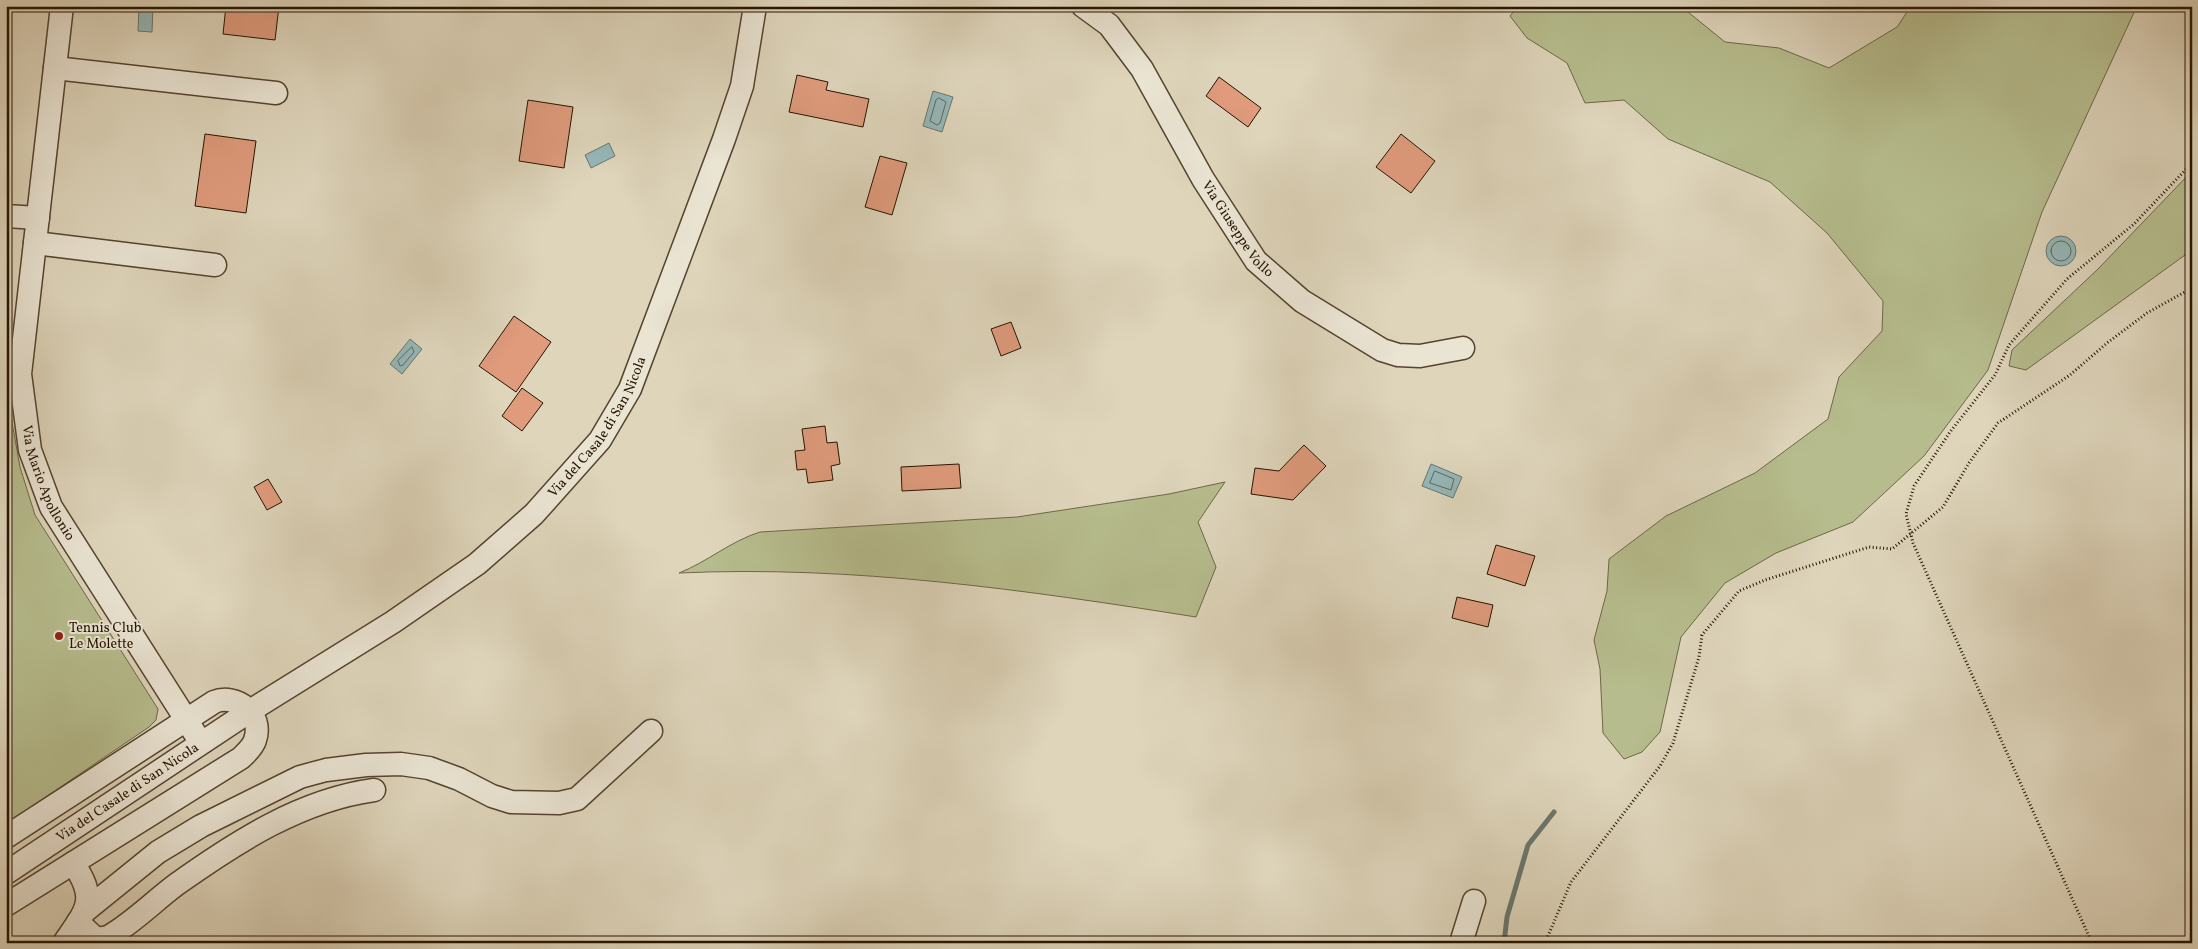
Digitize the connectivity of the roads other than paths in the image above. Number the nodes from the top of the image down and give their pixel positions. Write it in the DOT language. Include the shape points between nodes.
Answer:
graph roads {
  1 [pos="62,6"];
  2 [pos="755,6"];
  3 [pos="1083,6"];
  4 [pos="55,68"];
  5 [pos="276,93"];
  6 [pos="6,216"];
  7 [pos="38,218"];
  8 [pos="35,243"];
  9 [pos="215,265"];
  10 [pos="1464,348"];
  11 [pos="250,711"];
  12 [pos="186,719"];
  13 [pos="651,731"];
  14 [pos="201,743"];
  15 [pos="374,790"];
  16 [pos="6,837"];
  17 [pos="73,863"];
  18 [pos="6,873"];
  19 [pos="1474,902"];
  20 [pos="6,905"];
  21 [pos="81,917"];
  22 [pos="64,943"];
  23 [pos="1461,943"];
  1 -- 4 [label="street, Via Mario Apollonio"];
  2 -- 11 [label="street, Via del Casale di San Nicola" via="742,86 724,139 630,389 600,440 534,514 477,564 393,622"];
  3 -- 10 [label="street, Via Giuseppe Vollo" via="1108,25 1142,69 1203,179 1256,260 1302,301 1382,350 1420,356"];
  4 -- 5 [label="street"];
  4 -- 7 [label="street, Via Mario Apollonio"];
  6 -- 7 [label="street"];
  7 -- 8 [label="street, Via Mario Apollonio"];
  8 -- 9 [label="street"];
  8 -- 12 [label="street, Via Mario Apollonio" via="20,374 30,450 51,507"];
  11 -- 12 [label="street, Via del Casale di San Nicola" via="234,700 221,699"];
  11 -- 14 [label="street, Via del Casale di San Nicola"];
  11 -- 17 [label="street, Via del Casale di San Nicola" via="257,734 253,745 240,758"];
  12 -- 14 [label="street, Via Mario Apollonio"];
  12 -- 16 [label="street, Via del Casale di San Nicola"];
  13 -- 21 [label="street" via="576,799 559,803 511,802 429,768 401,764 366,764 300,777 158,852"];
  14 -- 18 [label="street, Via del Casale di San Nicola"];
  15 -- 21 [label="street" via="337,796 283,819 177,884 108,937 96,939"];
  17 -- 20 [label="street, Via del Casale di San Nicola"];
  17 -- 21 [label="street, Via del Casale di San Nicola" via="87,887 88,900"];
  19 -- 23 [label="street"];
  21 -- 22 [label="street, Via del Casale di San Nicola"];
}
